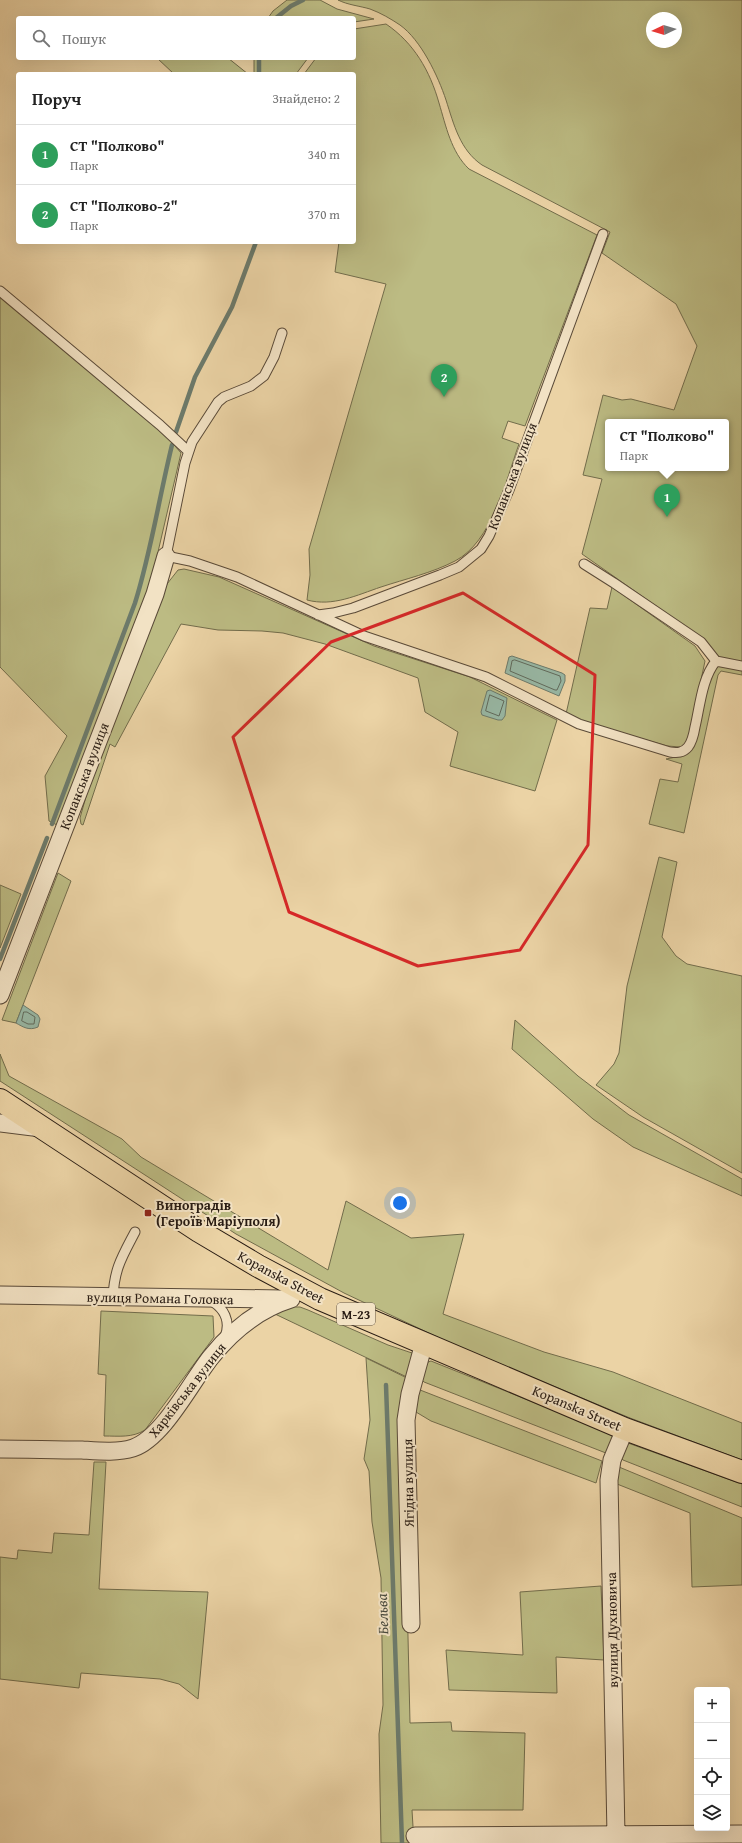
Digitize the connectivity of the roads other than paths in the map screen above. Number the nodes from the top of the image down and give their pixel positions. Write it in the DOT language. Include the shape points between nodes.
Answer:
graph roads {
  1 [pos="603,234"];
  2 [pos="0,291"];
  3 [pos="282,333"];
  4 [pos="188,451"];
  5 [pos="166,556"];
  6 [pos="584,564"];
  7 [pos="317,615"];
  8 [pos="716,661"];
  9 [pos="742,666"];
  10 [pos="0,995"];
  11 [pos="0,1100"];
  12 [pos="0,1123"];
  13 [pos="45,1129"];
  14 [pos="136,1232"];
  15 [pos="0,1295"];
  16 [pos="113,1298"];
  17 [pos="210,1299"];
  18 [pos="291,1299"];
  19 [pos="320,1299"];
  20 [pos="424,1343"];
  21 [pos="222,1344"];
  22 [pos="625,1429"];
  23 [pos="0,1449"];
  24 [pos="742,1472"];
  25 [pos="411,1624"];
  26 [pos="742,1834"];
  27 [pos="616,1835"];
  28 [pos="415,1836"];
  1 -- 7 [label="lane, Копанська вулиця" via="509,490 481,549 459,567 440,575 352,608"];
  2 -- 4 [label="lane"];
  3 -- 4 [label="lane, Копанська вулиця" via="264,376 251,386 218,402"];
  4 -- 5 [label="lane, Копанська вулиця"];
  5 -- 7 [label="lane" via="190,561 237,577"];
  5 -- 10 [label="street, Копанська вулиця" via="155,594"];
  6 -- 8 [label="lane" via="701,642"];
  7 -- 8 [label="lane" via="374,640 486,677 579,724 678,753 684,751 691,742 706,680"];
  8 -- 9 [label="lane"];
  11 -- 13 [label="highway, Kopanska Street / М-23"];
  12 -- 13 [label="street"];
  13 -- 19 [label="highway, Kopanska Street / М-23" via="200,1231"];
  14 -- 16 [label="lane" via="116,1270"];
  15 -- 16 [label="street, вулиця Романа Головка"];
  16 -- 17 [label="street, вулиця Романа Головка"];
  17 -- 18 [label="street, вулиця Романа Головка"];
  17 -- 21 [label="lane" via="219,1305 227,1320 226,1335"];
  18 -- 19 [label="street, вулиця Романа Головка"];
  18 -- 21 [label="street, Харківська вулиця" via="264,1310"];
  19 -- 20 [label="highway, Kopanska Street / М-23"];
  20 -- 22 [label="highway, Kopanska Street / М-23"];
  20 -- 25 [label="street, Ягідна вулиця" via="410,1394 406,1420"];
  21 -- 23 [label="street, Харківська вулиця" via="158,1432 142,1444 132,1448 110,1450"];
  22 -- 24 [label="highway, Kopanska Street / М-23"];
  22 -- 27 [label="street, вулиця Духновича" via="612,1460 609,1480"];
  26 -- 27 [label="street"];
  27 -- 28 [label="street"];
}
